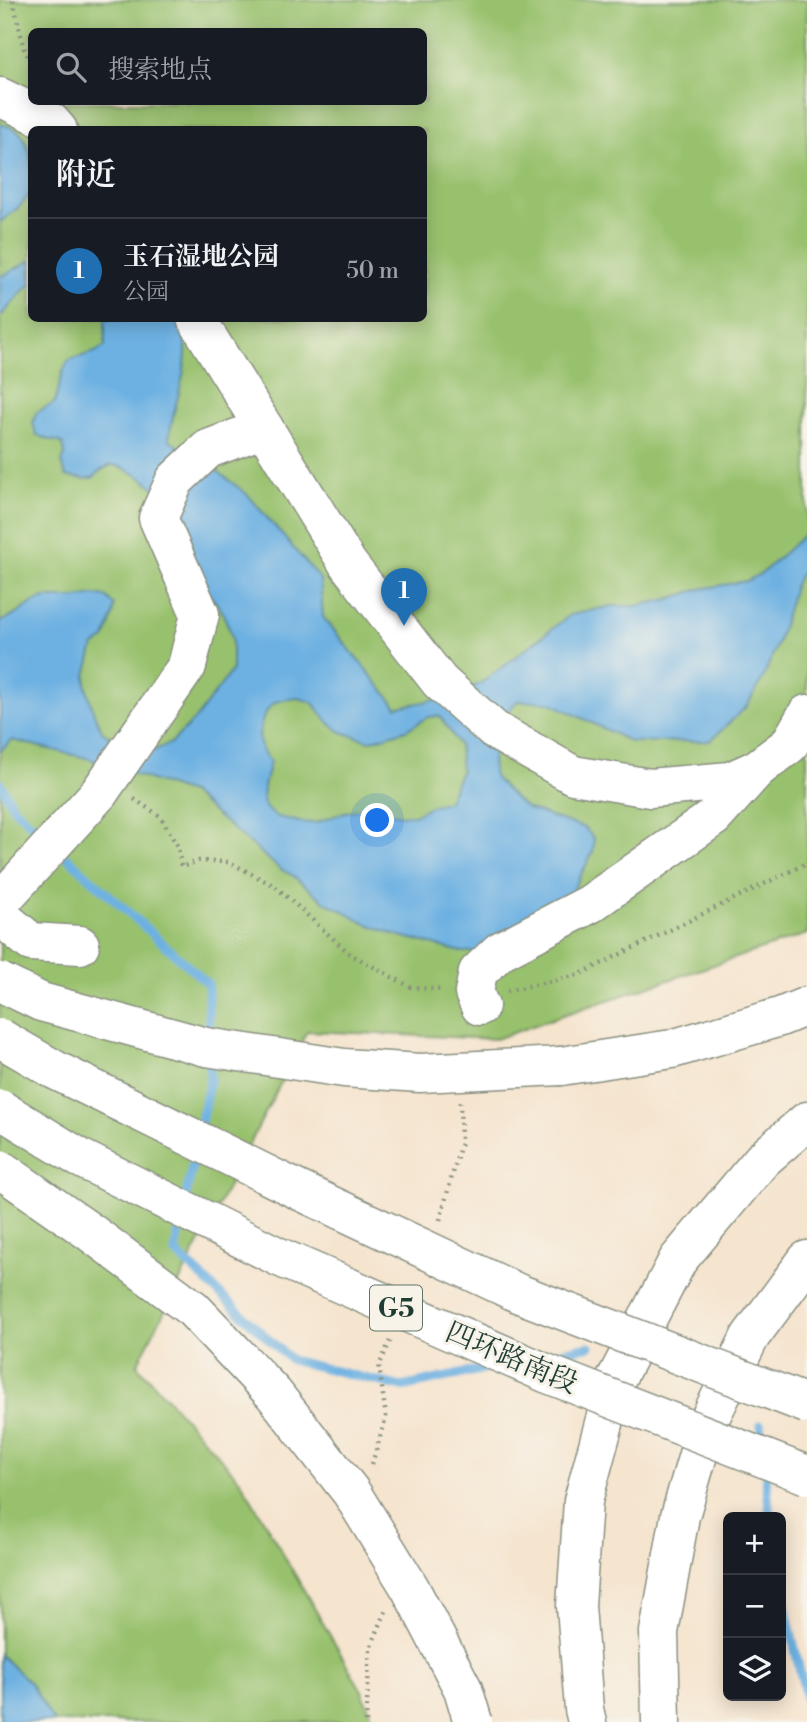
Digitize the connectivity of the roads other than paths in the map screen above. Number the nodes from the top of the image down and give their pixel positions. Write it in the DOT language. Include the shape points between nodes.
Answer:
graph roads {
  1 [pos="0,97"];
  2 [pos="54,126"];
  3 [pos="198,322"];
  4 [pos="264,428"];
  5 [pos="807,714"];
  6 [pos="759,768"];
  7 [pos="0,902"];
  8 [pos="0,916"];
  9 [pos="80,945"];
  10 [pos="0,982"];
  11 [pos="477,1000"];
  12 [pos="807,1006"];
  13 [pos="0,1038"];
  14 [pos="0,1109"];
  15 [pos="807,1121"];
  16 [pos="0,1169"];
  17 [pos="807,1260"];
  18 [pos="807,1402"];
  19 [pos="807,1475"];
  20 [pos="473,1722"];
  21 [pos="587,1722"];
  22 [pos="661,1722"];
  1 -- 2 [label="main road"];
  3 -- 4 [label="main road"];
  4 -- 6 [label="main road" via="348,564 440,682 494,730 573,775 650,788 730,780"];
  4 -- 7 [label="main road" via="208,449 175,480 158,518 201,614 187,666 99,793"];
  5 -- 6 [label="main road" via="789,745"];
  6 -- 11 [label="main road" via="714,817 590,904 500,951 478,972"];
  8 -- 9 [label="main road" via="31,942"];
  10 -- 12 [label="main road, bridge" via="41,1002 206,1046 344,1068 420,1073 561,1066 672,1049"];
  13 -- 18 [label="main road, G5, bridge" via="272,1178 520,1294"];
  14 -- 19 [label="main road, 四环路南段 / G5, bridge" via="80,1158 279,1257 548,1374"];
  15 -- 21 [label="main road" via="762,1160 678,1260 616,1379 583,1502 576,1606"];
  16 -- 20 [label="main road, bridge" via="193,1309 273,1393 365,1513 463,1689"];
  17 -- 22 [label="main road" via="750,1337 707,1424 680,1516 659,1632"];
}
